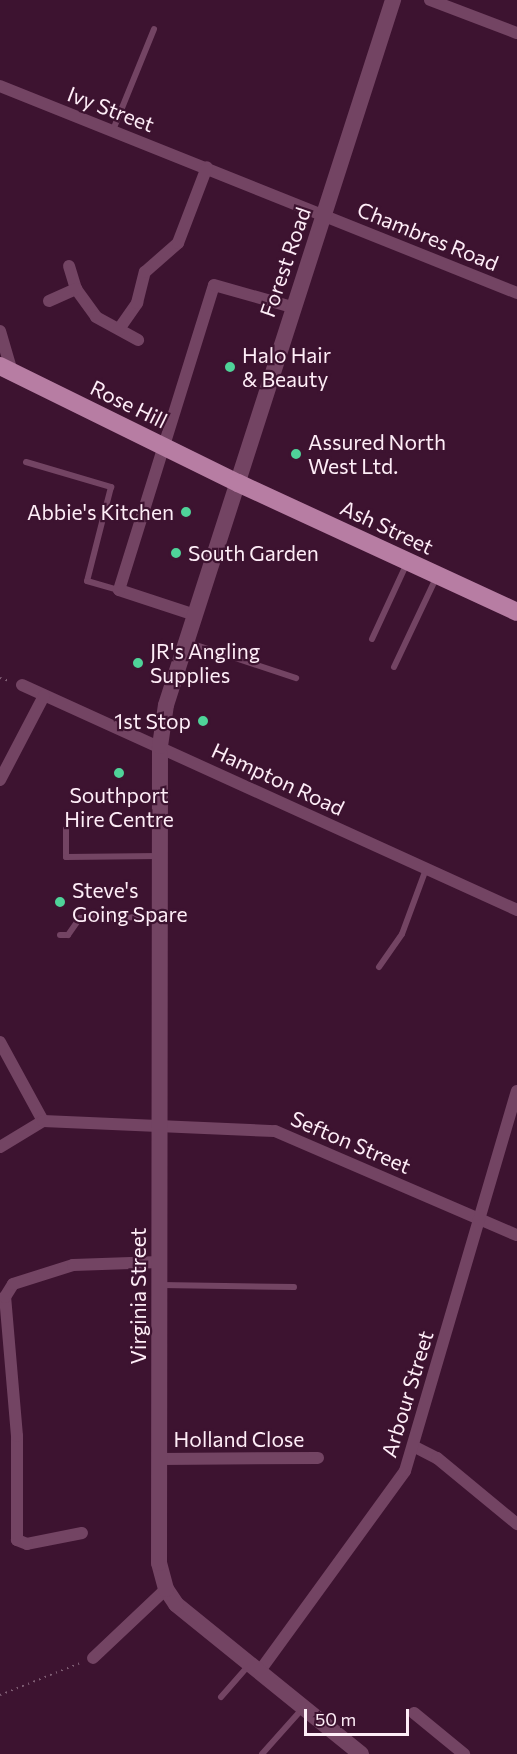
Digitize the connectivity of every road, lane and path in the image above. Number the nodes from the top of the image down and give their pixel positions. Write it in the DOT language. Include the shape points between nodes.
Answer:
graph roads {
  1 [pos="393,0"];
  2 [pos="430,0"];
  3 [pos="154,28"];
  4 [pos="517,33"];
  5 [pos="0,86"];
  6 [pos="113,130"];
  7 [pos="207,167"];
  8 [pos="324,216"];
  9 [pos="69,266"];
  10 [pos="76,289"];
  11 [pos="517,293"];
  12 [pos="49,301"];
  13 [pos="292,307"];
  14 [pos="119,329"];
  15 [pos="0,331"];
  16 [pos="138,340"];
  17 [pos="6,369"];
  18 [pos="27,462"];
  19 [pos="238,483"];
  20 [pos="408,561"];
  21 [pos="438,575"];
  22 [pos="119,590"];
  23 [pos="517,612"];
  24 [pos="195,615"];
  25 [pos="372,639"];
  26 [pos="187,642"];
  27 [pos="394,667"];
  28 [pos="0,678"];
  29 [pos="296,678"];
  30 [pos="16,683"];
  31 [pos="44,696"];
  32 [pos="160,746"];
  33 [pos="0,780"];
  34 [pos="66,829"];
  35 [pos="160,856"];
  36 [pos="427,868"];
  37 [pos="517,910"];
  38 [pos="160,917"];
  39 [pos="60,935"];
  40 [pos="379,967"];
  41 [pos="0,1042"];
  42 [pos="517,1091"];
  43 [pos="43,1121"];
  44 [pos="161,1126"];
  45 [pos="0,1147"];
  46 [pos="479,1217"];
  47 [pos="517,1235"];
  48 [pos="160,1262"];
  49 [pos="160,1286"];
  50 [pos="294,1287"];
  51 [pos="415,1447"];
  52 [pos="318,1458"];
  53 [pos="160,1459"];
  54 [pos="517,1524"];
  55 [pos="82,1533"];
  56 [pos="166,1590"];
  57 [pos="93,1658"];
  58 [pos="254,1668"];
  59 [pos="0,1695"];
  60 [pos="221,1697"];
  61 [pos="303,1707"];
  62 [pos="414,1713"];
  63 [pos="262,1754"];
  64 [pos="361,1754"];
  65 [pos="464,1754"];
  1 -- 8 [label="street, Forest Road"];
  2 -- 4 [label="street"];
  3 -- 6 [label="lane"];
  5 -- 6 [label="street, Ivy Street"];
  6 -- 7 [label="street, Ivy Street"];
  7 -- 8 [label="street, Ivy Street"];
  7 -- 14 [label="street" via="178,243 146,272 137,303"];
  8 -- 11 [label="street, Chambres Road"];
  8 -- 13 [label="street, Forest Road"];
  9 -- 10 [label="street"];
  10 -- 12 [label="street"];
  10 -- 14 [label="street" via="96,317"];
  13 -- 19 [label="street, Forest Road"];
  13 -- 22 [label="street" via="214,285"];
  14 -- 16 [label="street"];
  15 -- 17 [label="street"];
  17 -- 19 [label="main road, Rose Hill"];
  18 -- 22 [label="lane" via="111,488 87,581"];
  19 -- 20 [label="main road, Ash Street"];
  19 -- 24 [label="street, Forest Road"];
  20 -- 21 [label="main road, Ash Street"];
  20 -- 25 [label="lane"];
  21 -- 23 [label="main road, Ash Street"];
  21 -- 27 [label="lane"];
  22 -- 24 [label="street"];
  24 -- 26 [label="street, Forest Road"];
  26 -- 29 [label="lane"];
  26 -- 32 [label="street, Forest Road" via="166,705"];
  28 -- 30 [label="path"];
  30 -- 31 [label="street, Hampton Road"];
  31 -- 32 [label="street, Hampton Road"];
  31 -- 33 [label="street"];
  32 -- 35 [label="street, Virginia Street"];
  32 -- 36 [label="street, Hampton Road"];
  34 -- 35 [label="lane" via="66,857"];
  35 -- 38 [label="street, Virginia Street"];
  36 -- 37 [label="street, Hampton Road"];
  36 -- 40 [label="lane" via="402,934"];
  38 -- 39 [label="lane" via="80,918 68,935"];
  38 -- 44 [label="street, Virginia Street"];
  41 -- 43 [label="street"];
  42 -- 46 [label="street, Arbour Street"];
  43 -- 44 [label="street, Sefton Street"];
  43 -- 45 [label="street"];
  44 -- 46 [label="street, Sefton Street" via="275,1131"];
  44 -- 48 [label="street, Virginia Street"];
  46 -- 47 [label="street, Sefton Street"];
  46 -- 51 [label="street, Arbour Street"];
  48 -- 49 [label="street, Virginia Street"];
  48 -- 55 [label="street" via="73,1265 13,1284 5,1297 17,1436 17,1539 27,1544"];
  49 -- 50 [label="lane"];
  49 -- 53 [label="street, Virginia Street"];
  51 -- 54 [label="street" via="437,1458"];
  51 -- 58 [label="street, Arbour Street" via="405,1471"];
  52 -- 53 [label="street, Holland Close"];
  53 -- 56 [label="street, Virginia Street" via="159,1563"];
  56 -- 57 [label="street"];
  56 -- 58 [label="street, Virginia Street" via="176,1604"];
  57 -- 59 [label="path"];
  58 -- 60 [label="lane"];
  58 -- 61 [label="street, Virginia Street"];
  61 -- 63 [label="lane"];
  61 -- 64 [label="street, Virginia Street"];
  62 -- 65 [label="street"];
}
